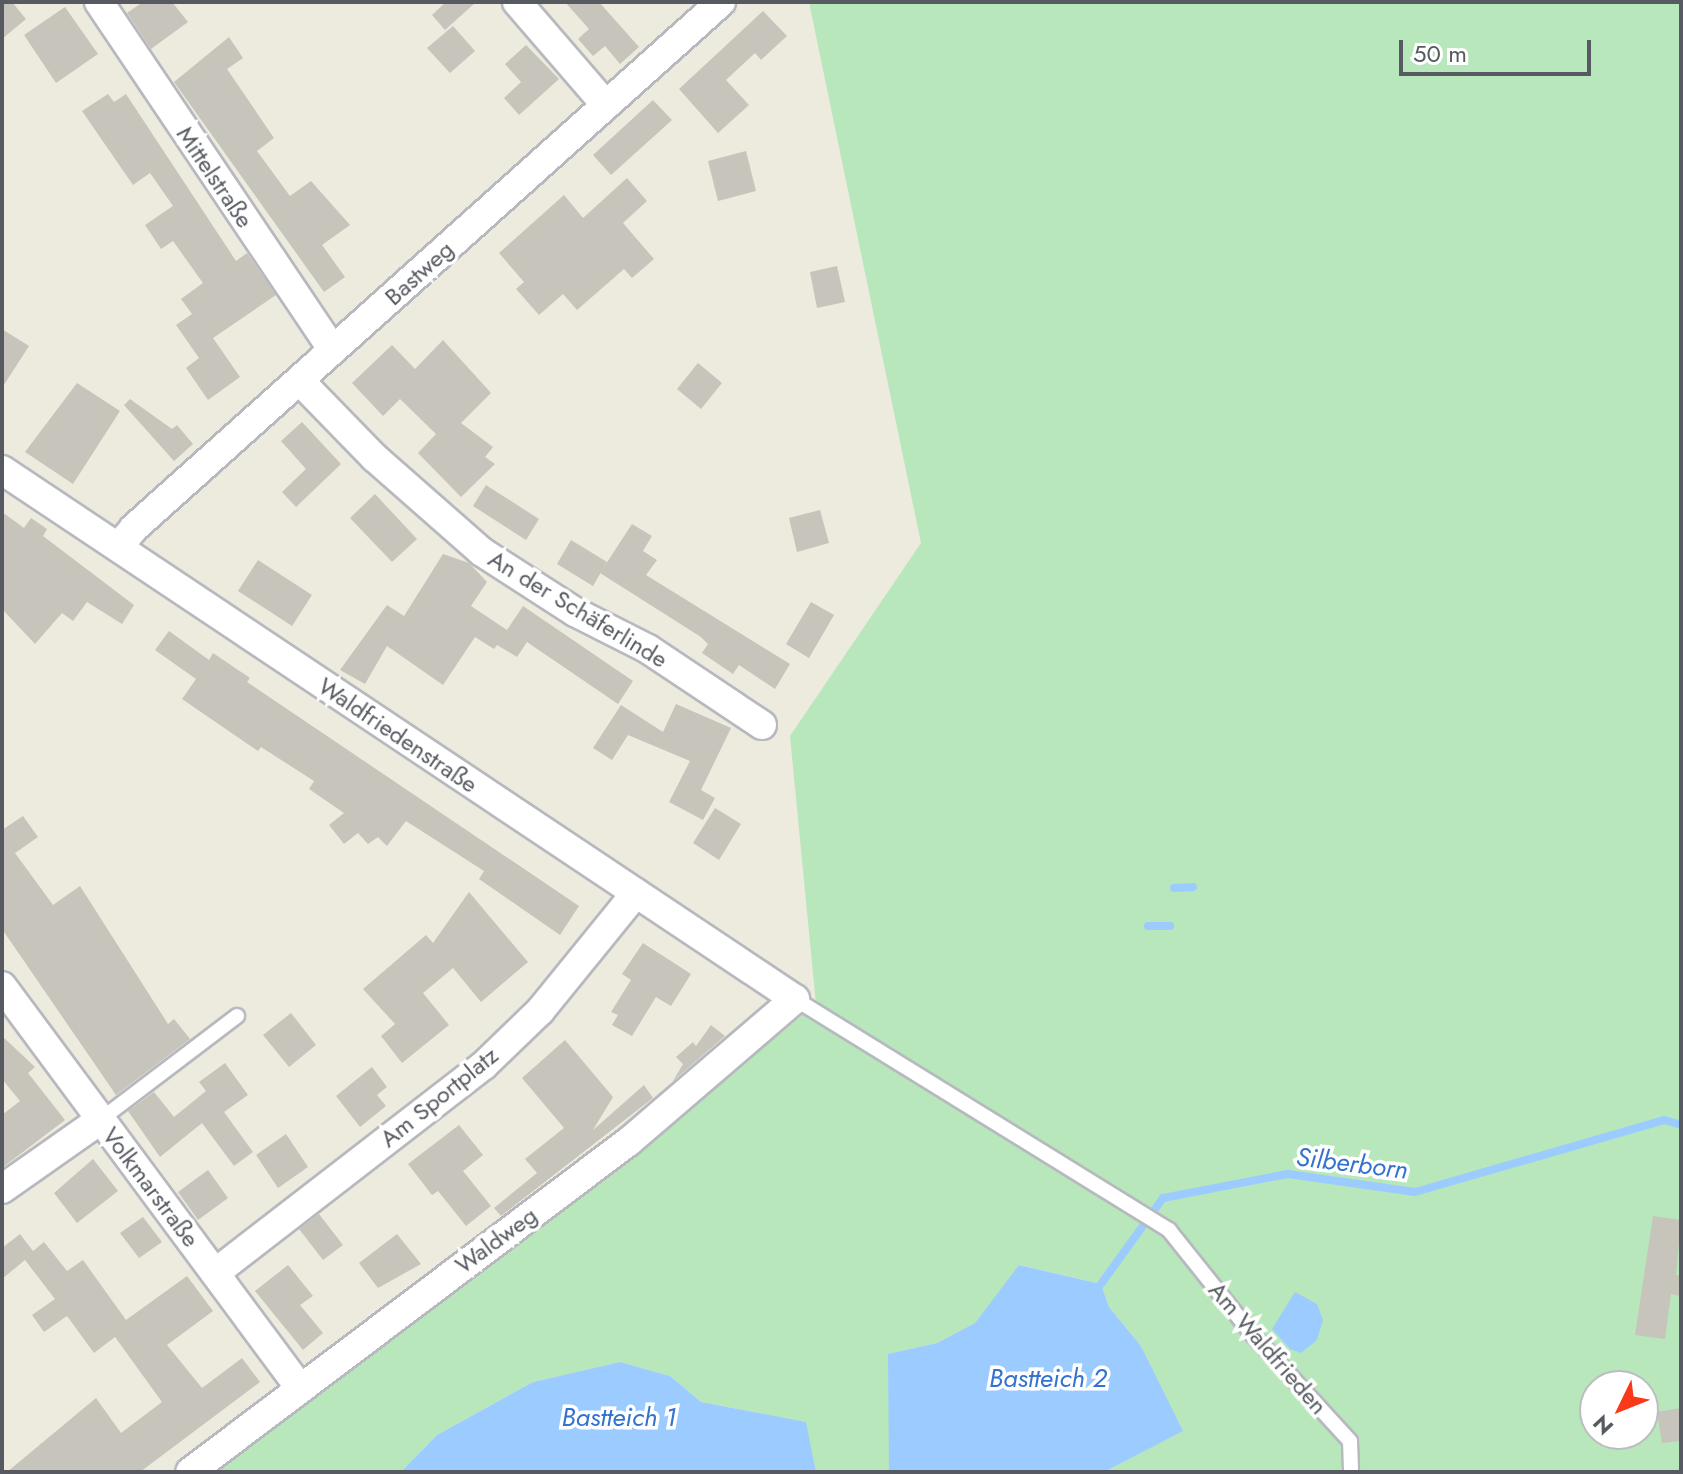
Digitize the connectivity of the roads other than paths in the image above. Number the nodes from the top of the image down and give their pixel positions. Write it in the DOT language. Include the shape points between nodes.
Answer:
graph roads {
  1 [pos="99,2"];
  2 [pos="517,2"];
  3 [pos="721,2"];
  4 [pos="606,105"];
  5 [pos="333,350"];
  6 [pos="300,381"];
  7 [pos="2,470"];
  8 [pos="119,546"];
  9 [pos="762,725"];
  10 [pos="636,893"];
  11 [pos="2,986"];
  12 [pos="795,999"];
  13 [pos="237,1016"];
  14 [pos="100,1120"];
  15 [pos="2,1189"];
  16 [pos="215,1273"];
  17 [pos="300,1388"];
  18 [pos="190,1472"];
  19 [pos="1351,1472"];
  1 -- 5 [label="street, Mittelstraße"];
  2 -- 4 [label="street"];
  3 -- 4 [label="street, Bastweg"];
  4 -- 5 [label="street, Bastweg"];
  5 -- 6 [label="street, Bastweg"];
  6 -- 8 [label="street, Bastweg"];
  6 -- 9 [label="street, An der Schäferlinde" via="375,458 482,552 575,612 648,649"];
  7 -- 8 [label="street, Waldfriedenstraße"];
  8 -- 10 [label="street, Waldfriedenstraße"];
  10 -- 12 [label="street, Waldfriedenstraße"];
  10 -- 16 [label="street, Am Sportplatz" via="540,1011 484,1065"];
  11 -- 14 [label="street, Volkmarstraße"];
  12 -- 17 [label="street, Waldweg" via="628,1142"];
  12 -- 19 [label="lane, Am Waldfrieden" via="1164,1227 1350,1441"];
  13 -- 14 [label="lane"];
  14 -- 15 [label="street"];
  14 -- 16 [label="street, Volkmarstraße"];
  16 -- 17 [label="street, Volkmarstraße"];
  17 -- 18 [label="street, Waldweg"];
}
